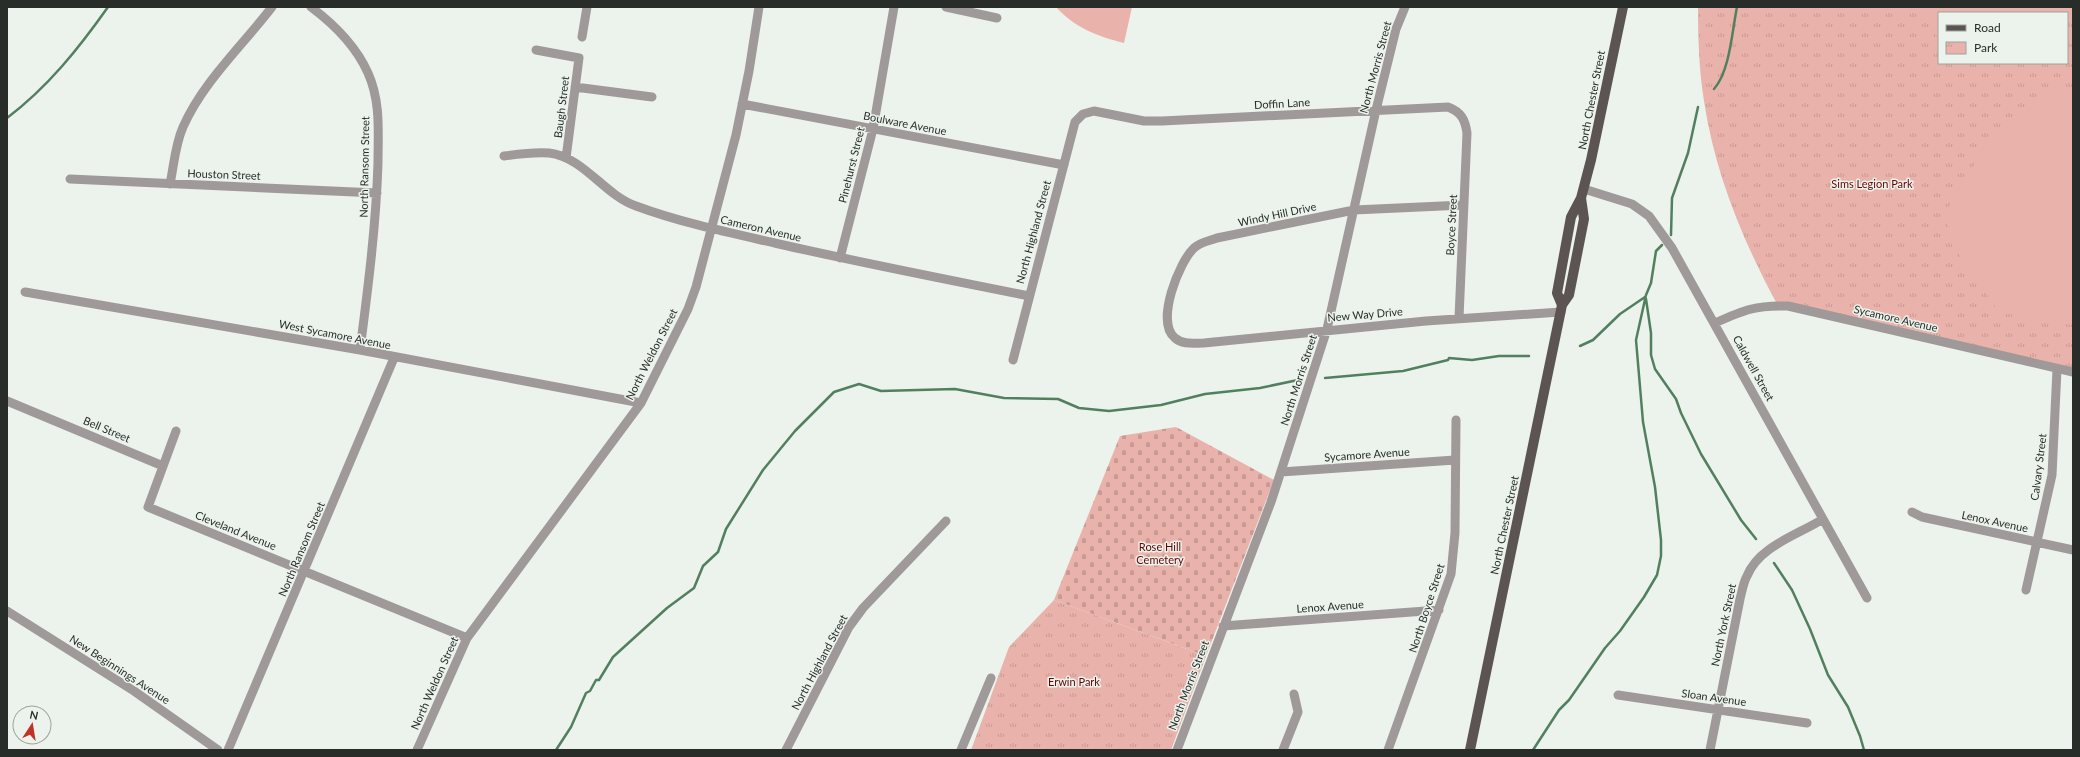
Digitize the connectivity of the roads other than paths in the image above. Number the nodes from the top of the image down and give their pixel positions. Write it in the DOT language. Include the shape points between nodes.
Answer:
graph roads {
  1 [pos="272,7"];
  2 [pos="312,7"];
  3 [pos="587,7"];
  4 [pos="759,7"];
  5 [pos="894,7"];
  6 [pos="946,7"];
  7 [pos="1405,7"];
  8 [pos="1623,7"];
  9 [pos="997,18"];
  10 [pos="582,37"];
  11 [pos="536,50"];
  12 [pos="576,87"];
  13 [pos="652,97"];
  14 [pos="742,104"];
  15 [pos="1376,110"];
  16 [pos="1083,114"];
  17 [pos="873,129"];
  18 [pos="1468,133"];
  19 [pos="504,156"];
  20 [pos="566,158"];
  21 [pos="1064,165"];
  22 [pos="70,179"];
  23 [pos="170,184"];
  24 [pos="377,193"];
  25 [pos="1583,193"];
  26 [pos="1464,205"];
  27 [pos="1354,210"];
  28 [pos="711,229"];
  29 [pos="840,258"];
  30 [pos="25,292"];
  31 [pos="1029,296"];
  32 [pos="1561,309"];
  33 [pos="1459,318"];
  34 [pos="1715,323"];
  35 [pos="1327,329"];
  36 [pos="1174,337"];
  37 [pos="360,350"];
  38 [pos="394,358"];
  39 [pos="1013,360"];
  40 [pos="2057,369"];
  41 [pos="2073,372"];
  42 [pos="7,401"];
  43 [pos="641,403"];
  44 [pos="1456,420"];
  45 [pos="176,431"];
  46 [pos="1455,460"];
  47 [pos="163,466"];
  48 [pos="1281,472"];
  49 [pos="1912,512"];
  50 [pos="1823,519"];
  51 [pos="946,521"];
  52 [pos="2036,542"];
  53 [pos="2073,550"];
  54 [pos="305,570"];
  55 [pos="2026,590"];
  56 [pos="1867,598"];
  57 [pos="1439,610"];
  58 [pos="7,611"];
  59 [pos="1223,626"];
  60 [pos="467,638"];
  61 [pos="991,678"];
  62 [pos="1294,694"];
  63 [pos="1618,695"];
  64 [pos="1718,710"];
  65 [pos="1807,723"];
  66 [pos="218,750"];
  67 [pos="228,750"];
  68 [pos="417,750"];
  69 [pos="786,750"];
  70 [pos="962,750"];
  71 [pos="1177,750"];
  72 [pos="1283,750"];
  73 [pos="1388,750"];
  74 [pos="1470,750"];
  75 [pos="1710,750"];
  1 -- 23 [label="street" via="209,85 189,116 178,141"];
  2 -- 24 [label="street, North Ransom Street" via="337,29 355,50 373,87 378,120"];
  3 -- 10 [label="street"];
  4 -- 14 [label="street, North Weldon Street"];
  5 -- 17 [label="street, Pinehurst Street"];
  6 -- 9 [label="street"];
  7 -- 15 [label="street, North Morris Street" via="1396,29"];
  8 -- 25 [label="main road, North Chester Street"];
  11 -- 12 [label="street, Baugh Street" via="579,58"];
  12 -- 13 [label="street"];
  12 -- 20 [label="street, Baugh Street"];
  14 -- 17 [label="street, Boulware Avenue"];
  14 -- 28 [label="street, North Weldon Street"];
  15 -- 16 [label="street, Doffin Lane" via="1162,121 1144,121 1094,111"];
  15 -- 18 [label="street, Doffin Lane" via="1448,107 1458,111 1465,121"];
  15 -- 27 [label="street, North Morris Street"];
  16 -- 21 [label="street, North Highland Street" via="1075,122"];
  17 -- 21 [label="street, Boulware Avenue"];
  17 -- 29 [label="street, Pinehurst Street"];
  18 -- 26 [label="street, Boyce Street"];
  19 -- 20 [label="street, Cameron Avenue" via="550,153"];
  20 -- 28 [label="street, Cameron Avenue" via="611,193 635,206"];
  21 -- 31 [label="street, North Highland Street"];
  22 -- 23 [label="street, Houston Street"];
  23 -- 24 [label="street, Houston Street"];
  24 -- 37 [label="street, North Ransom Street"];
  25 -- 32 [label="main road, North Chester Street" via="1584,219 1569,295"];
  25 -- 34 [label="street, Caldwell Street" via="1615,197 1650,216 1672,248"];
  26 -- 27 [label="street, Windy Hill Drive"];
  26 -- 33 [label="street, Boyce Street"];
  27 -- 35 [label="street, North Morris Street"];
  27 -- 36 [label="street, Windy Hill Drive" via="1201,243 1194,248 1179,271 1169,299 1169,328"];
  28 -- 29 [label="street, Cameron Avenue"];
  28 -- 43 [label="street, North Weldon Street" via="688,309"];
  29 -- 31 [label="street, Cameron Avenue"];
  30 -- 37 [label="street, West Sycamore Avenue"];
  31 -- 39 [label="street, North Highland Street"];
  32 -- 33 [label="street, New Way Drive"];
  32 -- 74 [label="main road, North Chester Street"];
  33 -- 35 [label="street, New Way Drive"];
  34 -- 40 [label="street, Sycamore Avenue" via="1764,305 1788,306"];
  34 -- 50 [label="street, Caldwell Street"];
  35 -- 36 [label="street, New Way Drive" via="1185,344"];
  35 -- 48 [label="street, North Morris Street"];
  37 -- 38 [label="street, West Sycamore Avenue"];
  38 -- 43 [label="street, West Sycamore Avenue" via="510,377"];
  38 -- 54 [label="street, North Ransom Street"];
  40 -- 41 [label="street, Sycamore Avenue"];
  40 -- 52 [label="street, Calvary Street" via="2052,475"];
  42 -- 47 [label="street, Bell Street"];
  43 -- 60 [label="street, North Weldon Street"];
  44 -- 46 [label="street, North Boyce Street"];
  45 -- 47 [label="street"];
  46 -- 48 [label="street, Sycamore Avenue"];
  46 -- 57 [label="street, North Boyce Street" via="1454,560 1452,574"];
  47 -- 54 [label="street, Cleveland Avenue" via="148,507"];
  48 -- 59 [label="street, North Morris Street"];
  49 -- 52 [label="street, Lenox Avenue" via="1922,517"];
  50 -- 56 [label="street, Caldwell Street"];
  50 -- 64 [label="street, North York Street" via="1775,546 1752,566 1747,575"];
  51 -- 69 [label="street, North Highland Street" via="863,608 849,628"];
  52 -- 53 [label="street, Lenox Avenue"];
  52 -- 55 [label="street, Calvary Street"];
  54 -- 60 [label="street, Cleveland Avenue"];
  54 -- 67 [label="street, North Ransom Street"];
  57 -- 59 [label="street, Lenox Avenue"];
  57 -- 73 [label="street, North Boyce Street"];
  58 -- 66 [label="street, New Beginnings Avenue" via="134,691"];
  59 -- 71 [label="street, North Morris Street"];
  60 -- 68 [label="street, North Weldon Street"];
  61 -- 70 [label="street"];
  62 -- 72 [label="street" via="1298,712"];
  63 -- 64 [label="street, Sloan Avenue"];
  64 -- 65 [label="street, Sloan Avenue"];
  64 -- 75 [label="street, North York Street"];
}
